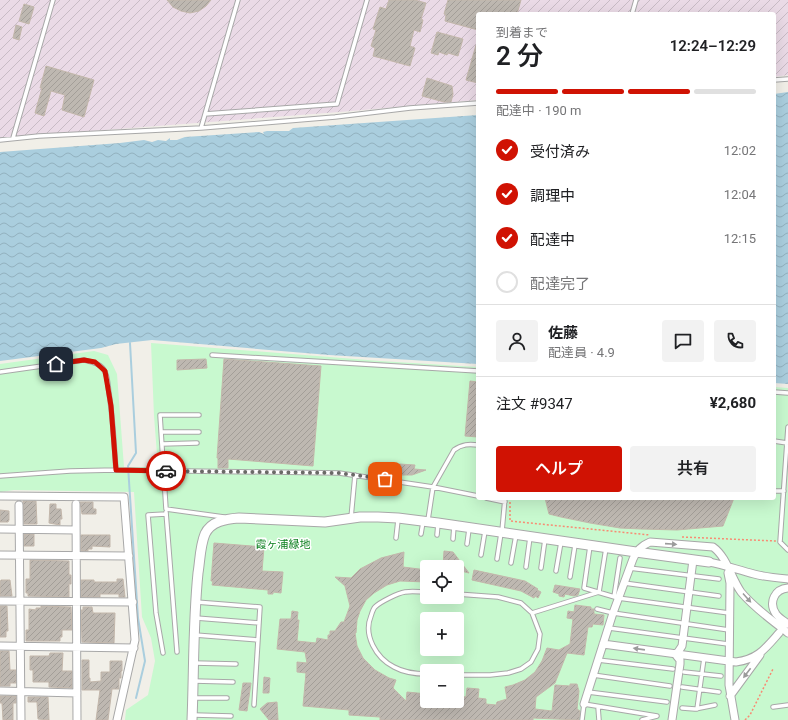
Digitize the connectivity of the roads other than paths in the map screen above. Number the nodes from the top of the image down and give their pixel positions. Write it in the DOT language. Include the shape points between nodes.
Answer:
graph roads {
  1 [pos="53,0"];
  2 [pos="238,0"];
  3 [pos="367,0"];
  4 [pos="636,0"];
  5 [pos="633,12"];
  6 [pos="788,79"];
  7 [pos="776,80"];
  8 [pos="476,103"];
  9 [pos="205,114"];
  10 [pos="202,128"];
  11 [pos="13,138"];
  12 [pos="0,140"];
  13 [pos="212,355"];
  14 [pos="476,371"];
  15 [pos="0,372"];
  16 [pos="776,392"];
  17 [pos="788,393"];
  18 [pos="199,415"];
  19 [pos="788,427"];
  20 [pos="161,432"];
  21 [pos="199,432"];
  22 [pos="776,441"];
  23 [pos="197,443"];
  24 [pos="787,443"];
  25 [pos="162,444"];
  26 [pos="476,445"];
  27 [pos="116,470"];
  28 [pos="161,471"];
  29 [pos="355,475"];
  30 [pos="0,476"];
  31 [pos="433,487"];
  32 [pos="776,491"];
  33 [pos="784,491"];
  34 [pos="0,496"];
  35 [pos="476,496"];
  36 [pos="505,500"];
  37 [pos="76,504"];
  38 [pos="19,505"];
  39 [pos="166,509"];
  40 [pos="166,514"];
  41 [pos="235,518"];
  42 [pos="398,518"];
  43 [pos="351,519"];
  44 [pos="425,521"];
  45 [pos="438,523"];
  46 [pos="454,525"];
  47 [pos="469,528"];
  48 [pos="0,529"];
  49 [pos="19,529"];
  50 [pos="76,530"];
  51 [pos="485,530"];
  52 [pos="501,532"];
  53 [pos="421,534"];
  54 [pos="516,534"];
  55 [pos="437,536"];
  56 [pos="530,536"];
  57 [pos="396,538"];
  58 [pos="546,538"];
  59 [pos="453,539"];
  60 [pos="561,541"];
  61 [pos="576,543"];
  62 [pos="467,544"];
  63 [pos="590,546"];
  64 [pos="606,548"];
  65 [pos="788,550"];
  66 [pos="636,552"];
  67 [pos="0,555"];
  68 [pos="481,555"];
  69 [pos="20,556"];
  70 [pos="76,556"];
  71 [pos="129,556"];
  72 [pos="620,558"];
  73 [pos="497,559"];
  74 [pos="693,560"];
  75 [pos="708,562"];
  76 [pos="511,563"];
  77 [pos="726,565"];
  78 [pos="526,567"];
  79 [pos="541,568"];
  80 [pos="629,568"];
  81 [pos="556,572"];
  82 [pos="691,576"];
  83 [pos="570,577"];
  84 [pos="718,579"];
  85 [pos="788,579"];
  86 [pos="624,583"];
  87 [pos="788,588"];
  88 [pos="420,592"];
  89 [pos="599,592"];
  90 [pos="688,592"];
  91 [pos="464,595"];
  92 [pos="719,596"];
  93 [pos="616,597"];
  94 [pos="0,601"];
  95 [pos="20,601"];
  96 [pos="77,601"];
  97 [pos="132,602"];
  98 [pos="196,602"];
  99 [pos="687,608"];
  100 [pos="597,609"];
  101 [pos="532,613"];
  102 [pos="613,613"];
  103 [pos="729,613"];
  104 [pos="196,618"];
  105 [pos="259,623"];
  106 [pos="685,623"];
  107 [pos="788,624"];
  108 [pos="609,628"];
  109 [pos="729,630"];
  110 [pos="779,633"];
  111 [pos="788,633"];
  112 [pos="195,635"];
  113 [pos="683,639"];
  114 [pos="258,640"];
  115 [pos="603,644"];
  116 [pos="728,644"];
  117 [pos="0,646"];
  118 [pos="21,646"];
  119 [pos="77,647"];
  120 [pos="134,648"];
  121 [pos="764,650"];
  122 [pos="177,652"];
  123 [pos="163,653"];
  124 [pos="675,654"];
  125 [pos="704,658"];
  126 [pos="598,660"];
  127 [pos="728,662"];
  128 [pos="194,663"];
  129 [pos="236,664"];
  130 [pos="672,669"];
  131 [pos="684,672"];
  132 [pos="420,674"];
  133 [pos="702,674"];
  134 [pos="464,675"];
  135 [pos="593,675"];
  136 [pos="721,676"];
  137 [pos="194,681"];
  138 [pos="233,682"];
  139 [pos="670,686"];
  140 [pos="682,687"];
  141 [pos="700,690"];
  142 [pos="0,691"];
  143 [pos="22,692"];
  144 [pos="78,692"];
  145 [pos="588,692"];
  146 [pos="719,692"];
  147 [pos="730,696"];
  148 [pos="193,698"];
  149 [pos="227,698"];
  150 [pos="667,702"];
  151 [pos="584,704"];
  152 [pos="254,705"];
  153 [pos="715,705"];
  154 [pos="788,705"];
  155 [pos="598,707"];
  156 [pos="773,707"];
  157 [pos="682,708"];
  158 [pos="697,709"];
  159 [pos="230,716"];
  160 [pos="193,718"];
  161 [pos="21,720"];
  162 [pos="77,720"];
  163 [pos="117,720"];
  164 [pos="582,720"];
  165 [pos="599,720"];
  166 [pos="642,720"];
  167 [pos="672,720"];
  168 [pos="735,720"];
  1 -- 11 [label="lane"];
  2 -- 9 [label="lane"];
  3 -- 9 [label="lane" via="337,104"];
  4 -- 5 [label="lane"];
  6 -- 7 [label="lane"];
  8 -- 10 [label="lane"];
  9 -- 10 [label="lane"];
  10 -- 11 [label="lane"];
  11 -- 12 [label="lane"];
  13 -- 14 [label="lane"];
  15 -- 27 [label="lane" via="84,360 95,362 101,367 105,371 111,406"];
  16 -- 17 [label="lane"];
  18 -- 20 [label="lane" via="160,415"];
  19 -- 24 [label="lane"];
  20 -- 21 [label="lane"];
  20 -- 25 [label="lane"];
  22 -- 24 [label="lane"];
  23 -- 25 [label="lane"];
  24 -- 33 [label="lane"];
  25 -- 28 [label="lane"];
  26 -- 31 [label="lane" via="466,444 454,450"];
  27 -- 28 [label="lane"];
  27 -- 30 [label="lane"];
  28 -- 29 [label="lane"];
  28 -- 39 [label="lane"];
  29 -- 31 [label="lane"];
  29 -- 43 [label="lane"];
  31 -- 35 [label="lane"];
  31 -- 44 [label="lane"];
  32 -- 33 [label="lane"];
  33 -- 65 [label="lane" via="780,542"];
  34 -- 71 [label="street" via="124,497"];
  36 -- 52 [label="lane"];
  37 -- 50 [label="street"];
  38 -- 49 [label="street"];
  39 -- 40 [label="lane"];
  39 -- 41 [label="lane"];
  40 -- 122 [label="lane"];
  40 -- 123 [label="lane" via="148,516 156,613"];
  41 -- 43 [label="street" via="325,522"];
  41 -- 98 [label="street" via="218,522 205,534 200,552"];
  42 -- 43 [label="street"];
  42 -- 44 [label="street"];
  42 -- 57 [label="lane"];
  44 -- 45 [label="street"];
  44 -- 53 [label="lane"];
  45 -- 46 [label="street"];
  45 -- 55 [label="lane"];
  46 -- 47 [label="street"];
  46 -- 59 [label="lane"];
  47 -- 51 [label="street"];
  47 -- 62 [label="lane"];
  48 -- 49 [label="street"];
  49 -- 50 [label="street"];
  49 -- 69 [label="street"];
  50 -- 70 [label="street"];
  51 -- 52 [label="street"];
  51 -- 68 [label="lane"];
  52 -- 54 [label="street"];
  52 -- 73 [label="lane"];
  54 -- 56 [label="street"];
  54 -- 76 [label="lane"];
  56 -- 58 [label="street"];
  56 -- 78 [label="lane"];
  58 -- 60 [label="street"];
  58 -- 79 [label="lane"];
  60 -- 61 [label="street"];
  60 -- 81 [label="lane"];
  61 -- 63 [label="street"];
  61 -- 83 [label="lane"];
  63 -- 64 [label="street"];
  63 -- 89 [label="lane" via="584,588"];
  64 -- 66 [label="street"];
  64 -- 89 [label="lane"];
  66 -- 74 [label="street"];
  66 -- 77 [label="street, one-way" via="650,542 713,547"];
  66 -- 80 [label="street"];
  67 -- 69 [label="street"];
  69 -- 70 [label="street"];
  69 -- 95 [label="street"];
  70 -- 71 [label="street"];
  70 -- 96 [label="street"];
  71 -- 97 [label="street"];
  72 -- 93 [label="lane"];
  74 -- 75 [label="street"];
  74 -- 82 [label="street"];
  75 -- 77 [label="street"];
  77 -- 85 [label="street" via="755,575"];
  77 -- 103 [label="street" via="730,583"];
  77 -- 111 [label="street, one-way" via="748,600"];
  80 -- 82 [label="lane"];
  80 -- 86 [label="street"];
  82 -- 84 [label="lane"];
  82 -- 90 [label="street"];
  86 -- 90 [label="lane"];
  86 -- 93 [label="street"];
  87 -- 107 [label="street" via="775,594 772,604 776,614"];
  88 -- 132 [label="lane" via="405,592 386,600 374,608 368,622 372,645 380,657 394,668"];
  89 -- 93 [label="lane"];
  89 -- 101 [label="lane"];
  90 -- 92 [label="lane"];
  90 -- 99 [label="street"];
  91 -- 101 [label="lane" via="498,597 521,603"];
  93 -- 99 [label="lane"];
  93 -- 102 [label="street"];
  94 -- 95 [label="street"];
  95 -- 96 [label="street"];
  95 -- 118 [label="street"];
  96 -- 97 [label="street"];
  96 -- 119 [label="street"];
  97 -- 120 [label="street"];
  98 -- 104 [label="street"];
  98 -- 105 [label="lane" via="260,607"];
  99 -- 103 [label="lane"];
  99 -- 106 [label="street"];
  100 -- 102 [label="lane"];
  101 -- 134 [label="lane" via="540,634 538,649 530,662 521,669 508,673"];
  102 -- 106 [label="lane"];
  102 -- 108 [label="street"];
  103 -- 109 [label="street"];
  104 -- 105 [label="lane"];
  104 -- 112 [label="street"];
  105 -- 114 [label="lane"];
  106 -- 109 [label="lane"];
  106 -- 113 [label="street"];
  108 -- 113 [label="lane"];
  108 -- 115 [label="street"];
  109 -- 116 [label="street"];
  110 -- 121 [label="street"];
  112 -- 114 [label="lane"];
  112 -- 128 [label="street"];
  113 -- 116 [label="lane"];
  113 -- 124 [label="street" via="681,649"];
  114 -- 152 [label="lane"];
  124 -- 115 [label="street, one-way"];
  115 -- 126 [label="street"];
  116 -- 127 [label="street"];
  117 -- 118 [label="street"];
  118 -- 119 [label="street"];
  118 -- 143 [label="street"];
  119 -- 120 [label="street"];
  119 -- 144 [label="street"];
  120 -- 163 [label="street"];
  121 -- 127 [label="street" via="749,660"];
  121 -- 147 [label="street, one-way"];
  124 -- 125 [label="street"];
  124 -- 167 [label="street" via="680,664"];
  125 -- 127 [label="street"];
  125 -- 133 [label="lane"];
  126 -- 130 [label="lane"];
  126 -- 135 [label="street"];
  127 -- 147 [label="street"];
  128 -- 129 [label="lane"];
  128 -- 137 [label="street"];
  131 -- 133 [label="lane"];
  133 -- 136 [label="lane"];
  133 -- 141 [label="lane"];
  135 -- 139 [label="lane"];
  135 -- 145 [label="street"];
  137 -- 138 [label="lane"];
  137 -- 148 [label="street"];
  140 -- 141 [label="lane"];
  141 -- 146 [label="lane"];
  141 -- 158 [label="lane"];
  142 -- 143 [label="street"];
  143 -- 144 [label="street"];
  143 -- 161 [label="street"];
  144 -- 162 [label="street"];
  145 -- 150 [label="lane"];
  145 -- 151 [label="street"];
  147 -- 168 [label="street"];
  148 -- 149 [label="lane"];
  148 -- 160 [label="street"];
  151 -- 155 [label="lane"];
  151 -- 164 [label="lane"];
  153 -- 158 [label="lane"];
  154 -- 156 [label="lane"];
  155 -- 165 [label="lane"];
  155 -- 166 [label="lane" via="657,716"];
  157 -- 158 [label="lane"];
  159 -- 160 [label="lane"];
}
